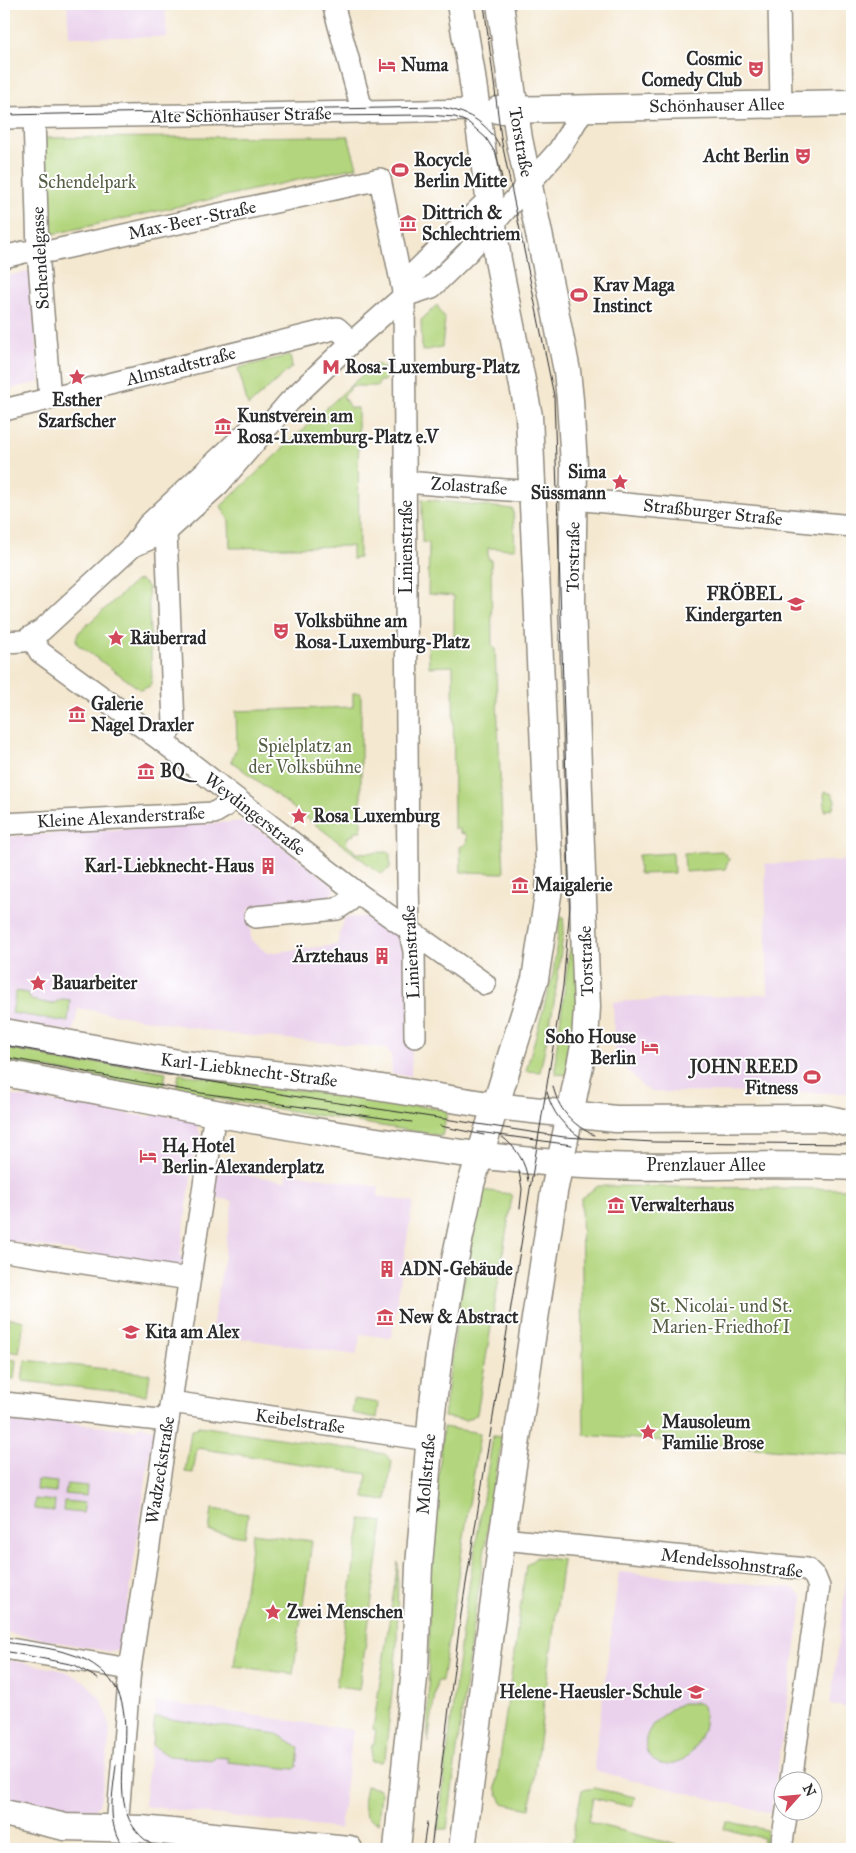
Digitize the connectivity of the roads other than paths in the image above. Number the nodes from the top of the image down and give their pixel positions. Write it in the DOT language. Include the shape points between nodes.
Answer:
graph roads {
  1 [pos="333,4"];
  2 [pos="460,4"];
  3 [pos="500,4"];
  4 [pos="779,4"];
  5 [pos="781,104"];
  6 [pos="851,104"];
  7 [pos="584,108"];
  8 [pos="478,110"];
  9 [pos="515,110"];
  10 [pos="363,113"];
  11 [pos="34,117"];
  12 [pos="4,118"];
  13 [pos="380,179"];
  14 [pos="528,185"];
  15 [pos="490,198"];
  16 [pos="494,225"];
  17 [pos="38,252"];
  18 [pos="4,257"];
  19 [pos="404,296"];
  20 [pos="352,342"];
  21 [pos="50,398"];
  22 [pos="288,402"];
  23 [pos="4,410"];
  24 [pos="405,482"];
  25 [pos="533,492"];
  26 [pos="574,499"];
  27 [pos="852,526"];
  28 [pos="166,532"];
  29 [pos="133,546"];
  30 [pos="31,637"];
  31 [pos="4,642"];
  32 [pos="162,741"];
  33 [pos="234,797"];
  34 [pos="4,824"];
  35 [pos="356,892"];
  36 [pos="255,918"];
  37 [pos="409,929"];
  38 [pos="485,984"];
  39 [pos="4,1032"];
  40 [pos="414,1037"];
  41 [pos="4,1073"];
  42 [pos="495,1106"];
  43 [pos="215,1113"];
  44 [pos="569,1114"];
  45 [pos="852,1124"];
  46 [pos="479,1156"];
  47 [pos="559,1164"];
  48 [pos="852,1167"];
  49 [pos="4,1251"];
  50 [pos="189,1279"];
  51 [pos="4,1403"];
  52 [pos="169,1412"];
  53 [pos="429,1440"];
  54 [pos="502,1539"];
  55 [pos="4,1648"];
  56 [pos="130,1669"];
  57 [pos="792,1770"];
  58 [pos="4,1813"];
  59 [pos="785,1820"];
  60 [pos="65,1827"];
  61 [pos="117,1828"];
  62 [pos="4,1829"];
  63 [pos="349,1849"];
  64 [pos="397,1849"];
  65 [pos="462,1849"];
  66 [pos="781,1849"];
  1 -- 10 [label="street"];
  2 -- 8 [label="main road, Torstraße"];
  3 -- 9 [label="main road, Torstraße"];
  4 -- 5 [label="street"];
  5 -- 6 [label="main road, Schönhauser Allee"];
  5 -- 7 [label="main road, Schönhauser Allee"];
  7 -- 9 [label="main road, Schönhauser Allee"];
  7 -- 14 [label="street" via="562,146"];
  8 -- 9 [label="main road, Schönhauser Allee"];
  8 -- 10 [label="street, Alte Schönhauser Straße"];
  8 -- 15 [label="main road, Torstraße"];
  9 -- 14 [label="main road, Torstraße"];
  10 -- 11 [label="street, Alte Schönhauser Straße"];
  11 -- 12 [label="street, Alte Schönhauser Straße"];
  11 -- 17 [label="street, Schendelgasse"];
  13 -- 17 [label="street, Max-Beer-Straße"];
  13 -- 19 [label="street, Linienstraße"];
  14 -- 16 [label="street"];
  14 -- 26 [label="main road, Torstraße" via="567,371"];
  15 -- 16 [label="main road, Torstraße"];
  15 -- 19 [label="street" via="410,277"];
  16 -- 19 [label="street" via="432,287"];
  16 -- 25 [label="main road, Torstraße" via="498,260 527,401"];
  17 -- 18 [label="street, Max-Beer-Straße"];
  17 -- 21 [label="street, Schendelgasse"];
  19 -- 20 [label="street"];
  19 -- 24 [label="street, Linienstraße"];
  20 -- 21 [label="street, Almstadtstraße" via="337,328"];
  20 -- 22 [label="street"];
  21 -- 23 [label="street, Almstadtstraße"];
  22 -- 28 [label="street" via="219,484"];
  22 -- 29 [label="street" via="250,428 148,525"];
  24 -- 25 [label="street, Zolastraße"];
  24 -- 37 [label="street, Linienstraße"];
  25 -- 42 [label="main road, Torstraße" via="550,842 549,897 535,979"];
  26 -- 27 [label="street, Straßburger Straße"];
  26 -- 44 [label="main road, Torstraße" via="572,605 587,1007 585,1041"];
  28 -- 29 [label="street"];
  28 -- 32 [label="street" via="174,724"];
  29 -- 30 [label="street"];
  30 -- 31 [label="street"];
  30 -- 32 [label="street, Weydingerstraße" via="40,652"];
  32 -- 33 [label="street, Weydingerstraße"];
  33 -- 34 [label="street, Kleine Alexanderstraße" via="214,812"];
  33 -- 35 [label="street, Weydingerstraße"];
  35 -- 36 [label="street" via="338,909"];
  35 -- 37 [label="street, Weydingerstraße"];
  37 -- 38 [label="street, Weydingerstraße"];
  37 -- 40 [label="street, Linienstraße" via="414,950"];
  39 -- 42 [label="main road, Karl-Liebknecht-Straße" via="184,1064 384,1088"];
  41 -- 43 [label="main road"];
  42 -- 44 [label="main road, Karl-Liebknecht-Straße"];
  42 -- 46 [label="main road, Mollstraße"];
  43 -- 46 [label="main road"];
  43 -- 50 [label="street, Wadzeckstraße"];
  44 -- 45 [label="main road" via="616,1119 824,1118"];
  44 -- 47 [label="main road"];
  46 -- 47 [label="main road, Prenzlauer Allee"];
  46 -- 53 [label="main road, Mollstraße" via="452,1274"];
  47 -- 48 [label="main road, Prenzlauer Allee"];
  47 -- 54 [label="main road"];
  49 -- 50 [label="street"];
  50 -- 52 [label="street, Wadzeckstraße"];
  51 -- 52 [label="street, Keibelstraße"];
  52 -- 53 [label="street, Keibelstraße"];
  52 -- 56 [label="street, Wadzeckstraße"];
  53 -- 64 [label="main road, Mollstraße" via="415,1668"];
  54 -- 57 [label="street, Mendelssohnstraße" via="807,1569 819,1587"];
  54 -- 65 [label="main road"];
  55 -- 56 [label="street"];
  56 -- 61 [label="street, Wadzeckstraße"];
  58 -- 60 [label="main road"];
  59 -- 66 [label="street"];
  60 -- 61 [label="main road"];
  60 -- 62 [label="main road"];
  61 -- 63 [label="main road"];
}
